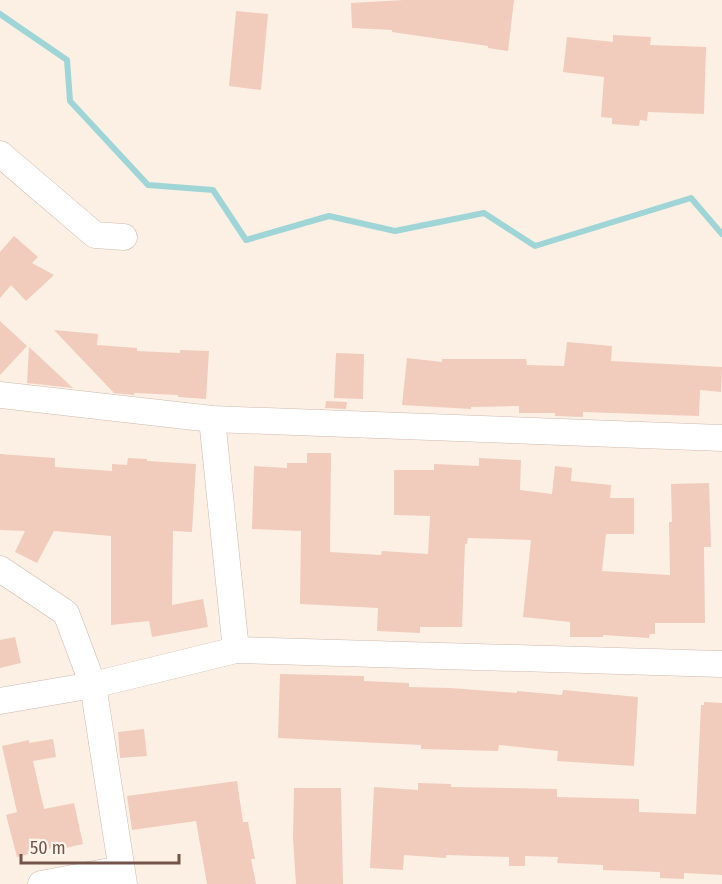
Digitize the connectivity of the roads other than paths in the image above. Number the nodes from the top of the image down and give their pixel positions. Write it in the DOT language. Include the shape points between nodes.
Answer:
graph roads {
  1 [pos="0,154"];
  2 [pos="124,237"];
  3 [pos="0,394"];
  4 [pos="212,419"];
  5 [pos="722,438"];
  6 [pos="0,568"];
  7 [pos="236,650"];
  8 [pos="722,664"];
  9 [pos="93,685"];
  10 [pos="0,701"];
  11 [pos="122,877"];
  12 [pos="41,884"];
  1 -- 2 [label="street" via="95,235"];
  3 -- 4 [label="street"];
  4 -- 5 [label="street"];
  4 -- 7 [label="street"];
  6 -- 9 [label="street" via="66,613"];
  7 -- 8 [label="street"];
  7 -- 9 [label="street"];
  9 -- 10 [label="street"];
  9 -- 11 [label="street"];
  11 -- 12 [label="street"];
}
